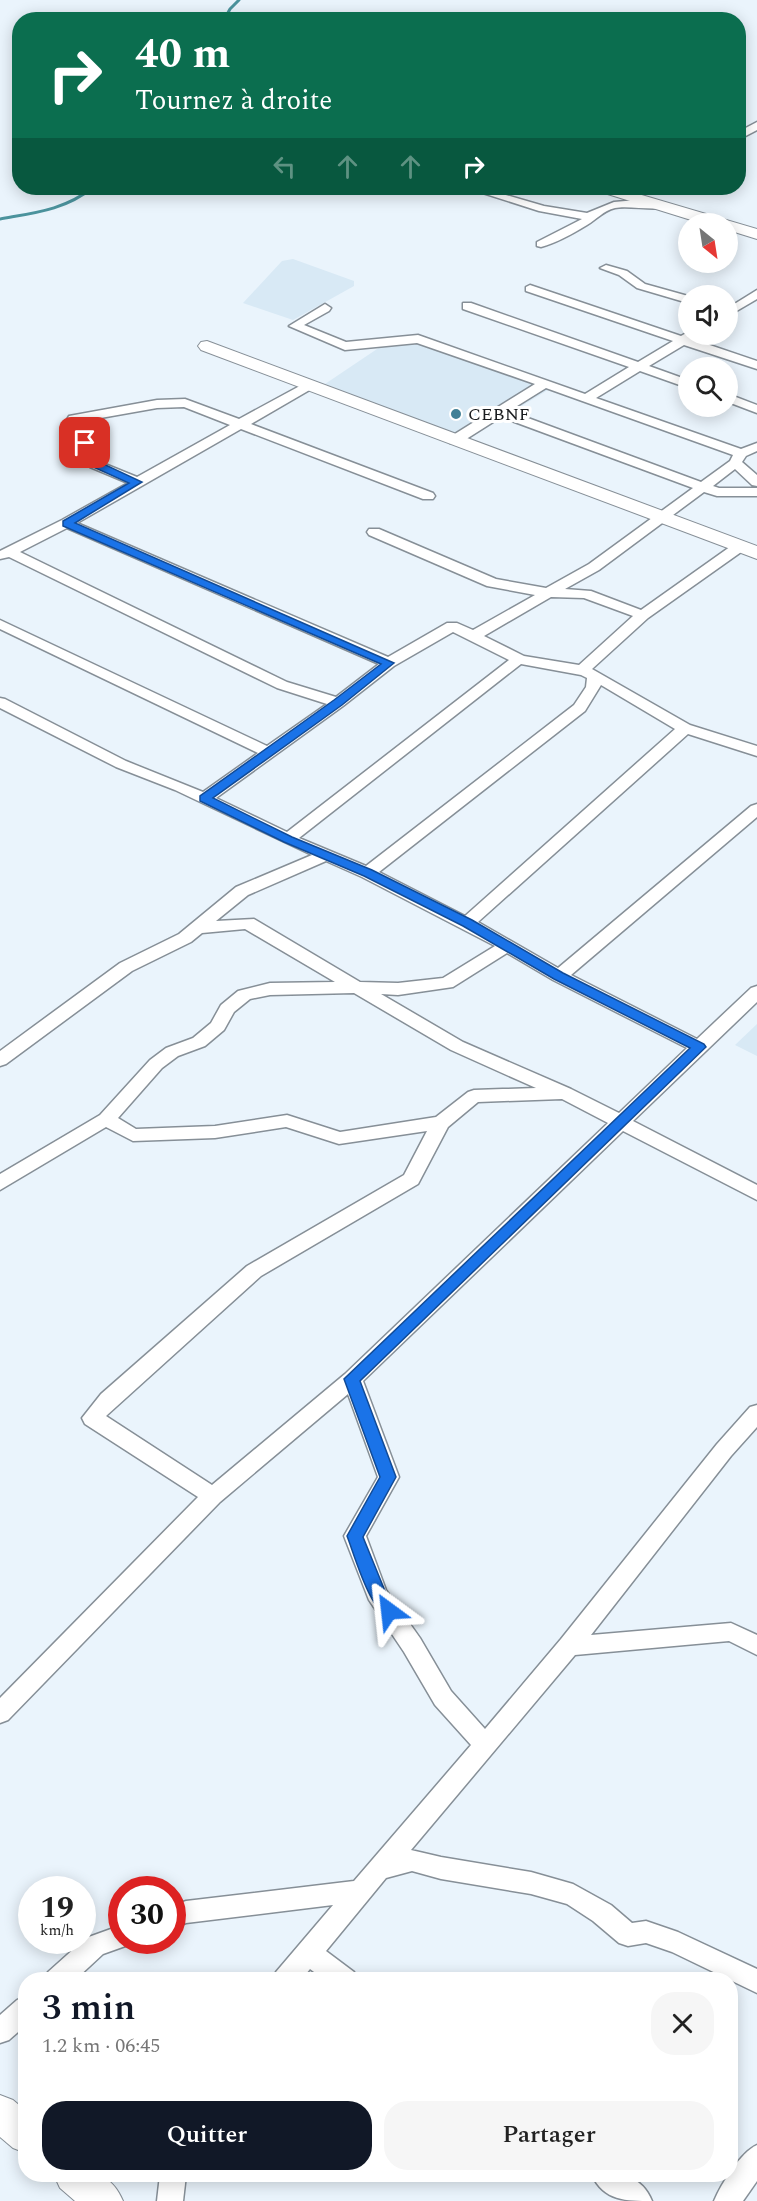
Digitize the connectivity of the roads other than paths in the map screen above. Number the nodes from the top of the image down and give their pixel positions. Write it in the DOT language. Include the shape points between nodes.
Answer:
graph roads {
  1 [pos="496,195"];
  2 [pos="639,195"];
  3 [pos="659,199"];
  4 [pos="694,213"];
  5 [pos="590,217"];
  6 [pos="738,228"];
  7 [pos="757,234"];
  8 [pos="541,244"];
  9 [pos="606,268"];
  10 [pos="530,289"];
  11 [pos="757,294"];
  12 [pos="678,297"];
  13 [pos="467,306"];
  14 [pos="738,306"];
  15 [pos="325,308"];
  16 [pos="678,334"];
  17 [pos="678,344"];
  18 [pos="708,345"];
  19 [pos="207,346"];
  20 [pos="757,365"];
  21 [pos="639,367"];
  22 [pos="678,381"];
  23 [pos="546,383"];
  24 [pos="309,385"];
  25 [pos="587,398"];
  26 [pos="738,402"];
  27 [pos="757,409"];
  28 [pos="499,412"];
  29 [pos="240,425"];
  30 [pos="455,440"];
  31 [pos="757,447"];
  32 [pos="738,458"];
  33 [pos="137,482"];
  34 [pos="757,482"];
  35 [pos="701,487"];
  36 [pos="757,492"];
  37 [pos="428,496"];
  38 [pos="662,518"];
  39 [pos="67,523"];
  40 [pos="374,532"];
  41 [pos="739,547"];
  42 [pos="757,553"];
  43 [pos="4,554"];
  44 [pos="548,593"];
  45 [pos="643,615"];
  46 [pos="0,624"];
  47 [pos="475,635"];
  48 [pos="519,659"];
  49 [pos="389,663"];
  50 [pos="589,672"];
  51 [pos="0,702"];
  52 [pos="338,703"];
  53 [pos="685,728"];
  54 [pos="757,751"];
  55 [pos="267,752"];
  56 [pos="205,798"];
  57 [pos="757,809"];
  58 [pos="288,839"];
  59 [pos="326,855"];
  60 [pos="368,873"];
  61 [pos="467,923"];
  62 [pos="197,928"];
  63 [pos="507,946"];
  64 [pos="559,976"];
  65 [pos="357,987"];
  66 [pos="757,992"];
  67 [pos="699,1047"];
  68 [pos="0,1060"];
  69 [pos="565,1093"];
  70 [pos="106,1119"];
  71 [pos="623,1122"];
  72 [pos="441,1123"];
  73 [pos="0,1183"];
  74 [pos="757,1193"];
  75 [pos="352,1379"];
  76 [pos="757,1413"];
  77 [pos="213,1496"];
  78 [pos="569,1646"];
  79 [pos="757,1646"];
  80 [pos="0,1713"];
  81 [pos="485,1745"];
  82 [pos="378,1870"];
  83 [pos="360,1891"];
  84 [pos="186,1912"];
  85 [pos="108,1941"];
  86 [pos="308,1952"];
  87 [pos="66,1972"];
  88 [pos="292,1972"];
  89 [pos="334,1972"];
  90 [pos="757,1981"];
  91 [pos="18,2015"];
  92 [pos="0,2031"];
  93 [pos="0,2113"];
  94 [pos="18,2128"];
  95 [pos="757,2158"];
  96 [pos="81,2182"];
  97 [pos="172,2182"];
  98 [pos="614,2182"];
  99 [pos="104,2201"];
  100 [pos="170,2201"];
  101 [pos="639,2201"];
  102 [pos="727,2201"];
  1 -- 5 [label="street"];
  2 -- 3 [label="street"];
  3 -- 4 [label="street"];
  3 -- 5 [label="street" via="614,205"];
  5 -- 8 [label="street"];
  6 -- 7 [label="street"];
  9 -- 12 [label="street" via="623,273 641,286"];
  10 -- 16 [label="street"];
  11 -- 14 [label="street"];
  13 -- 21 [label="street"];
  15 -- 23 [label="street" via="294,326 345,346 418,339"];
  17 -- 21 [label="street"];
  18 -- 20 [label="street"];
  19 -- 24 [label="street"];
  21 -- 22 [label="street"];
  21 -- 25 [label="street"];
  23 -- 25 [label="street"];
  23 -- 28 [label="street"];
  24 -- 29 [label="street"];
  24 -- 30 [label="street"];
  25 -- 32 [label="street"];
  26 -- 27 [label="street"];
  28 -- 30 [label="street"];
  28 -- 35 [label="street"];
  29 -- 33 [label="street"];
  29 -- 33 [label="street" via="185,403 157,404 74,419 67,429 85,443 95,464"];
  29 -- 37 [label="street"];
  30 -- 38 [label="street"];
  31 -- 32 [label="street"];
  32 -- 34 [label="street"];
  32 -- 35 [label="street"];
  33 -- 39 [label="street"];
  35 -- 36 [label="street" via="717,492"];
  35 -- 38 [label="street"];
  38 -- 41 [label="street"];
  38 -- 44 [label="street" via="594,567"];
  39 -- 43 [label="street"];
  39 -- 49 [label="street"];
  40 -- 44 [label="street" via="492,583"];
  41 -- 42 [label="street"];
  41 -- 45 [label="street"];
  43 -- 52 [label="street" via="282,685"];
  44 -- 45 [label="street" via="586,594"];
  44 -- 47 [label="street"];
  45 -- 50 [label="street"];
  46 -- 55 [label="street"];
  47 -- 48 [label="street"];
  47 -- 49 [label="street" via="452,626"];
  48 -- 50 [label="street"];
  48 -- 58 [label="street"];
  49 -- 52 [label="street"];
  50 -- 53 [label="street"];
  50 -- 60 [label="street" via="593,687 580,708"];
  51 -- 56 [label="street" via="121,764"];
  52 -- 55 [label="street"];
  53 -- 54 [label="street"];
  53 -- 61 [label="street"];
  55 -- 56 [label="street"];
  56 -- 58 [label="street"];
  57 -- 64 [label="street"];
  58 -- 59 [label="street"];
  59 -- 60 [label="street"];
  59 -- 62 [label="street" via="242,891"];
  60 -- 61 [label="street"];
  61 -- 63 [label="street"];
  62 -- 65 [label="street" via="248,922"];
  62 -- 68 [label="street" via="126,967"];
  63 -- 64 [label="street"];
  63 -- 65 [label="street" via="447,984 398,989"];
  64 -- 67 [label="street"];
  65 -- 69 [label="street" via="457,1046"];
  65 -- 70 [label="street" via="270,988 244,995 199,1042 172,1052 156,1064"];
  66 -- 67 [label="street"];
  67 -- 71 [label="street"];
  69 -- 71 [label="street"];
  69 -- 72 [label="street" via="474,1096"];
  70 -- 72 [label="street" via="134,1134 214,1132 287,1121 339,1138"];
  70 -- 73 [label="street"];
  71 -- 74 [label="street"];
  71 -- 75 [label="street"];
  72 -- 77 [label="street" via="411,1179 254,1271 92,1418"];
  75 -- 77 [label="street"];
  75 -- 81 [label="street" via="388,1477 355,1536 377,1594 442,1698"];
  76 -- 78 [label="street"];
  77 -- 80 [label="street"];
  78 -- 79 [label="street" via="731,1632"];
  78 -- 81 [label="street"];
  81 -- 82 [label="street"];
  82 -- 83 [label="street"];
  82 -- 90 [label="street" via="412,1860 573,1895 602,1912 628,1935 646,1932 678,1943"];
  83 -- 84 [label="street"];
  83 -- 86 [label="street"];
  85 -- 87 [label="street" via="95,1946"];
  86 -- 88 [label="street"];
  86 -- 89 [label="street"];
  91 -- 92 [label="street"];
  93 -- 94 [label="street"];
  95 -- 102 [label="street"];
  96 -- 99 [label="street"];
  97 -- 100 [label="street"];
  98 -- 101 [label="street"];
}
